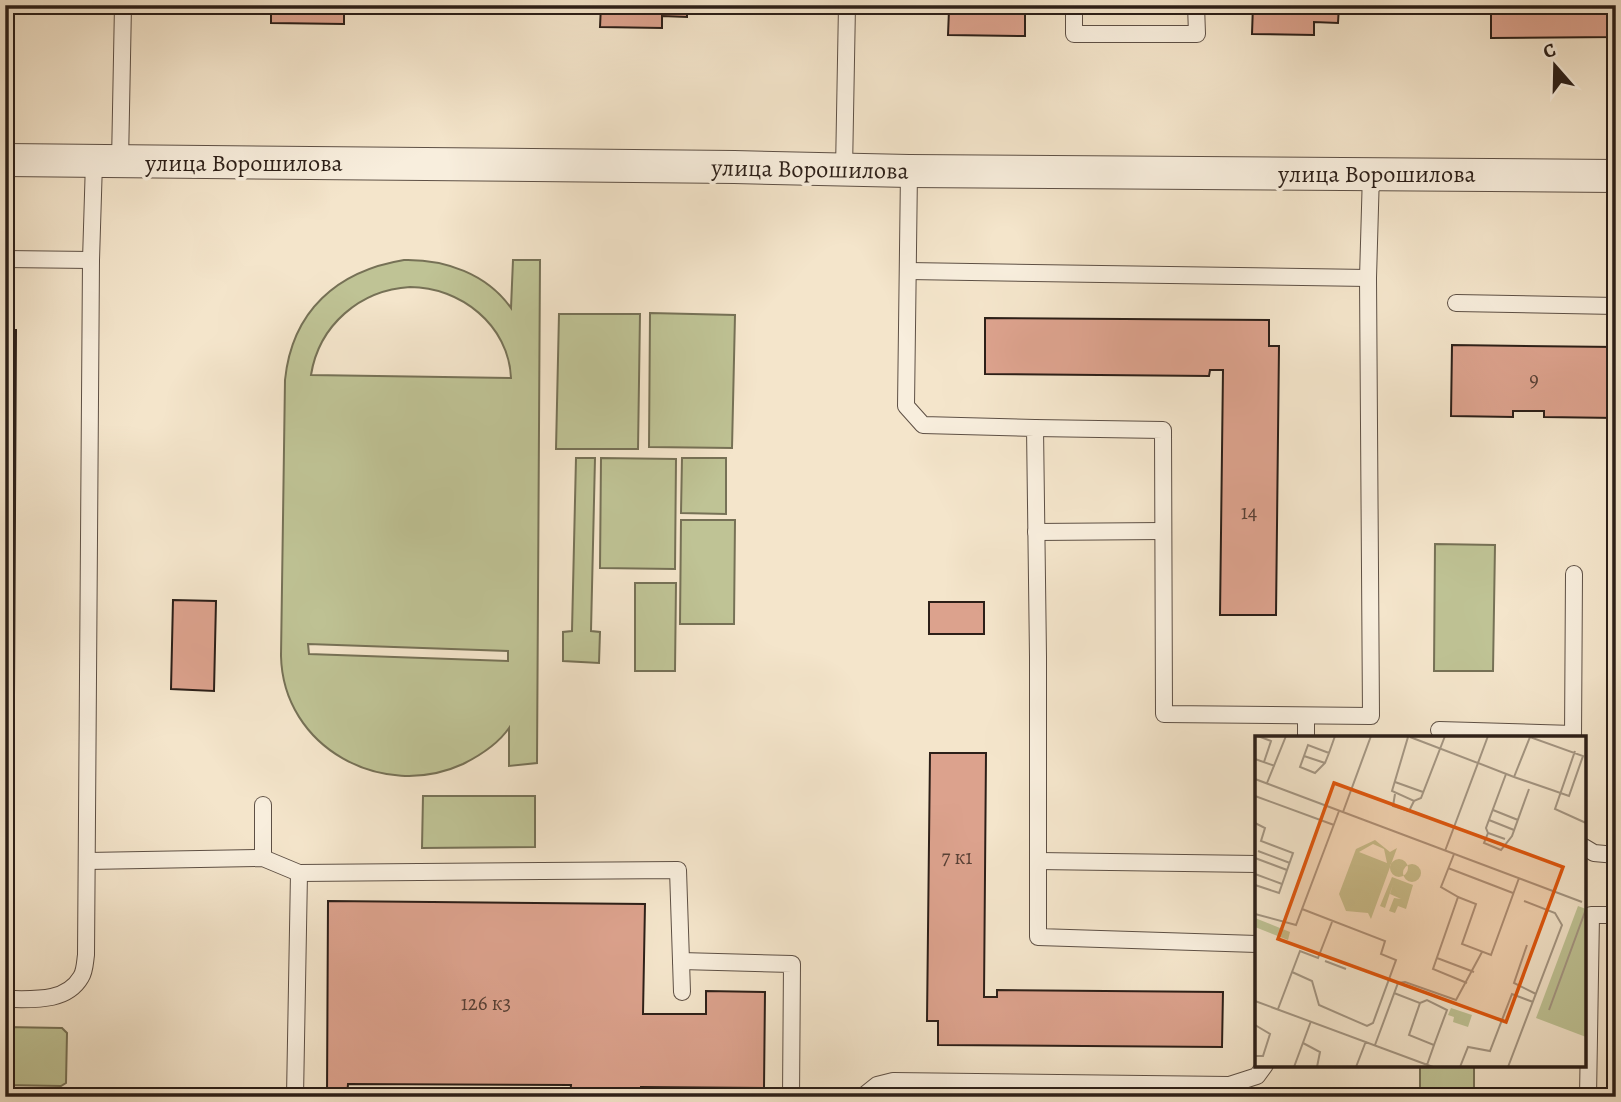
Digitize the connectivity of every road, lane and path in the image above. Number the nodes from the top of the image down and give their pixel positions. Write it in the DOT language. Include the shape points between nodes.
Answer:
graph roads {
  1 [pos="123,5"];
  2 [pos="413,5"];
  3 [pos="526,5"];
  4 [pos="848,5"];
  5 [pos="1074,5"];
  6 [pos="1196,5"];
  7 [pos="5,160"];
  8 [pos="107,162"];
  9 [pos="844,170"];
  10 [pos="909,172"];
  11 [pos="1371,173"];
  12 [pos="1616,176"];
  13 [pos="5,259"];
  14 [pos="91,260"];
  15 [pos="908,271"];
  16 [pos="1368,278"];
  17 [pos="1456,303"];
  18 [pos="1616,306"];
  19 [pos="1035,428"];
  20 [pos="1163,531"];
  21 [pos="1036,532"];
  22 [pos="1574,573"];
  23 [pos="1306,716"];
  24 [pos="1439,730"];
  25 [pos="1306,736"];
  26 [pos="1573,736"];
  27 [pos="263,805"];
  28 [pos="1586,848"];
  29 [pos="1616,855"];
  30 [pos="263,858"];
  31 [pos="87,861"];
  32 [pos="1038,861"];
  33 [pos="1255,864"];
  34 [pos="299,873"];
  35 [pos="1588,915"];
  36 [pos="1616,915"];
  37 [pos="1255,944"];
  38 [pos="681,961"];
  39 [pos="682,992"];
  40 [pos="5,999"];
  41 [pos="1264,1067"];
  42 [pos="295,1097"];
  43 [pos="791,1097"];
  44 [pos="862,1097"];
  45 [pos="1588,1097"];
  1 -- 8 [label="lane"];
  2 -- 3 [label="lane"];
  4 -- 9 [label="lane"];
  5 -- 6 [label="lane" via="1074,34 1197,34"];
  7 -- 8 [label="street, улица Ворошилова"];
  8 -- 9 [label="street, улица Ворошилова"];
  8 -- 14 [label="lane"];
  9 -- 10 [label="street, улица Ворошилова"];
  10 -- 11 [label="street, улица Ворошилова"];
  10 -- 15 [label="lane"];
  11 -- 12 [label="street, улица Ворошилова"];
  11 -- 16 [label="lane"];
  13 -- 14 [label="lane"];
  14 -- 31 [label="lane"];
  15 -- 16 [label="lane"];
  15 -- 19 [label="lane" via="906,407 923,425"];
  16 -- 23 [label="lane" via="1371,716"];
  17 -- 18 [label="lane"];
  19 -- 20 [label="lane" via="1163,430"];
  19 -- 21 [label="lane"];
  20 -- 21 [label="lane"];
  20 -- 23 [label="lane" via="1164,714"];
  21 -- 32 [label="lane"];
  22 -- 26 [label="lane"];
  23 -- 25 [label="lane"];
  24 -- 26 [label="lane"];
  27 -- 30 [label="lane"];
  28 -- 29 [label="lane"];
  30 -- 31 [label="lane"];
  30 -- 34 [label="lane"];
  31 -- 40 [label="lane" via="82,976 65,994"];
  32 -- 33 [label="lane"];
  32 -- 37 [label="lane" via="1038,937"];
  34 -- 38 [label="lane" via="678,870"];
  34 -- 42 [label="lane"];
  35 -- 36 [label="lane"];
  35 -- 45 [label="lane"];
  38 -- 39 [label="lane"];
  38 -- 43 [label="lane" via="792,964"];
  41 -- 44 [label="lane" via="1257,1076 1229,1085 893,1081 877,1085"];
}
